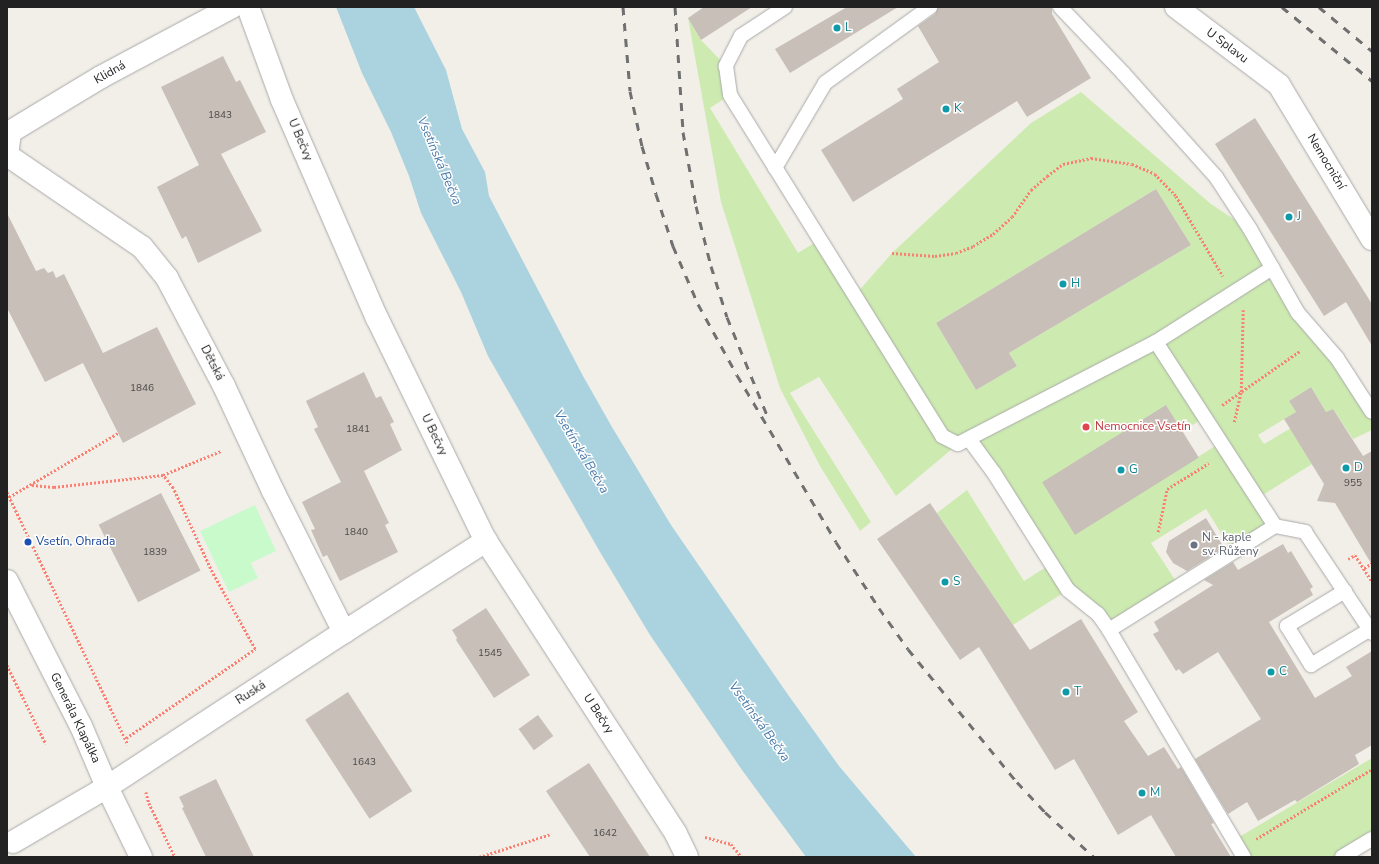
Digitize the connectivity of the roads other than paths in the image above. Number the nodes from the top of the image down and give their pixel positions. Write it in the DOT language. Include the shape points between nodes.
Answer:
graph roads {
  1 [pos="232,7"];
  2 [pos="248,7"];
  3 [pos="785,7"];
  4 [pos="930,7"];
  5 [pos="1060,7"];
  6 [pos="1176,7"];
  7 [pos="1279,85"];
  8 [pos="7,155"];
  9 [pos="775,168"];
  10 [pos="1372,239"];
  11 [pos="1272,268"];
  12 [pos="1156,342"];
  13 [pos="1372,412"];
  14 [pos="969,439"];
  15 [pos="1275,526"];
  16 [pos="486,541"];
  17 [pos="7,581"];
  18 [pos="1345,591"];
  19 [pos="1109,630"];
  20 [pos="344,632"];
  21 [pos="1371,632"];
  22 [pos="107,787"];
  23 [pos="1372,839"];
  24 [pos="14,843"];
  25 [pos="1242,853"];
  26 [pos="141,857"];
  27 [pos="687,857"];
  28 [pos="1342,857"];
  1 -- 8 [label="street, Klidná" via="101,77 10,132"];
  2 -- 16 [label="street, U Bečvy" via="282,100 377,318"];
  3 -- 9 [label="lane" via="740,36 726,66 730,95"];
  4 -- 9 [label="lane" via="825,83"];
  5 -- 11 [label="lane" via="1216,177"];
  6 -- 7 [label="street, U Splavu"];
  7 -- 10 [label="street, Nemocniční"];
  8 -- 20 [label="street, Dětská" via="142,246 167,278 224,386"];
  9 -- 14 [label="lane" via="942,436 958,444"];
  11 -- 12 [label="lane"];
  11 -- 13 [label="lane" via="1298,313 1320,336 1347,372"];
  12 -- 14 [label="lane"];
  12 -- 15 [label="lane"];
  14 -- 19 [label="lane" via="994,473 1068,590 1098,614"];
  15 -- 18 [label="lane" via="1305,532"];
  15 -- 19 [label="lane"];
  16 -- 20 [label="street, Ruská"];
  16 -- 27 [label="street, U Bečvy" via="676,834"];
  17 -- 22 [label="street, Generála Klapálka" via="81,726"];
  18 -- 21 [label="lane"];
  18 -- 21 [label="lane" via="1287,626 1311,665"];
  19 -- 25 [label="lane"];
  20 -- 22 [label="street, Ruská"];
  22 -- 24 [label="street, Ruská"];
  22 -- 26 [label="street, Generála Klapálka"];
  23 -- 28 [label="lane"];
}
